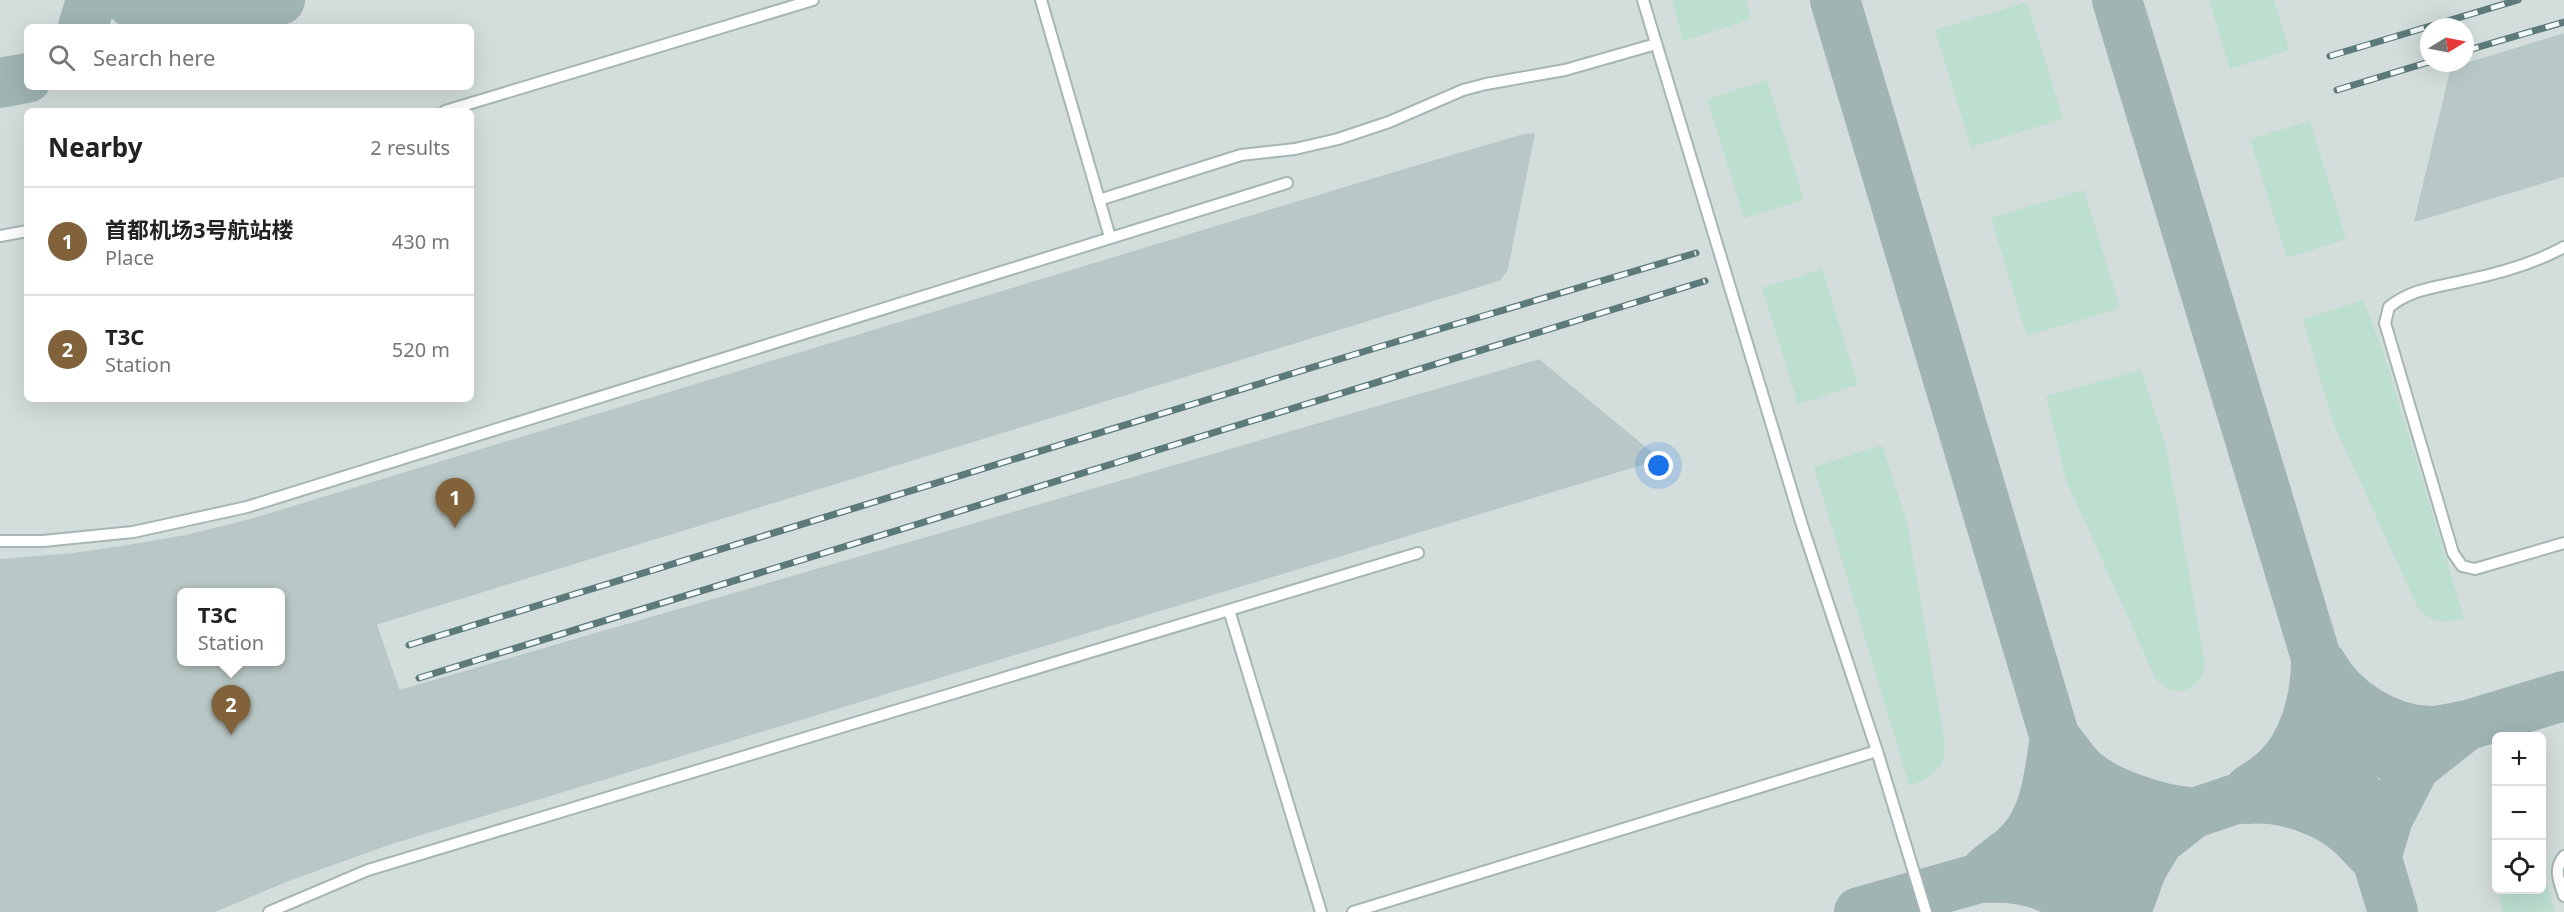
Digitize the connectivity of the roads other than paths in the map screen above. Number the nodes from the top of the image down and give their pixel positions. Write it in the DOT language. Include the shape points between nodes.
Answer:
graph roads {
  1 [pos="813,0"];
  2 [pos="1041,0"];
  3 [pos="1643,0"];
  4 [pos="1656,44"];
  5 [pos="455,108"];
  6 [pos="1287,183"];
  7 [pos="1099,200"];
  8 [pos="24,232"];
  9 [pos="0,236"];
  10 [pos="1110,237"];
  11 [pos="2564,247"];
  12 [pos="0,541"];
  13 [pos="2564,543"];
  14 [pos="1418,553"];
  15 [pos="1229,610"];
  16 [pos="1877,751"];
  17 [pos="2564,856"];
  18 [pos="2564,896"];
  19 [pos="269,912"];
  20 [pos="1321,912"];
  21 [pos="1353,912"];
  22 [pos="1926,912"];
  1 -- 5 [label="lane"];
  2 -- 7 [label="lane"];
  3 -- 4 [label="lane"];
  4 -- 7 [label="lane" via="1575,67 1463,90 1338,139 1304,148 1241,155"];
  4 -- 16 [label="lane" via="1802,525"];
  6 -- 10 [label="lane"];
  7 -- 10 [label="lane"];
  8 -- 9 [label="lane"];
  10 -- 12 [label="lane" via="247,507 133,531 43,541"];
  11 -- 13 [label="lane" via="2524,267 2403,296 2389,307 2385,323 2453,553 2462,566 2481,568"];
  14 -- 15 [label="lane"];
  15 -- 19 [label="lane" via="379,867"];
  15 -- 20 [label="lane"];
  16 -- 21 [label="lane"];
  16 -- 22 [label="lane"];
  17 -- 18 [label="lane" via="2557,865 2557,874"];
}
